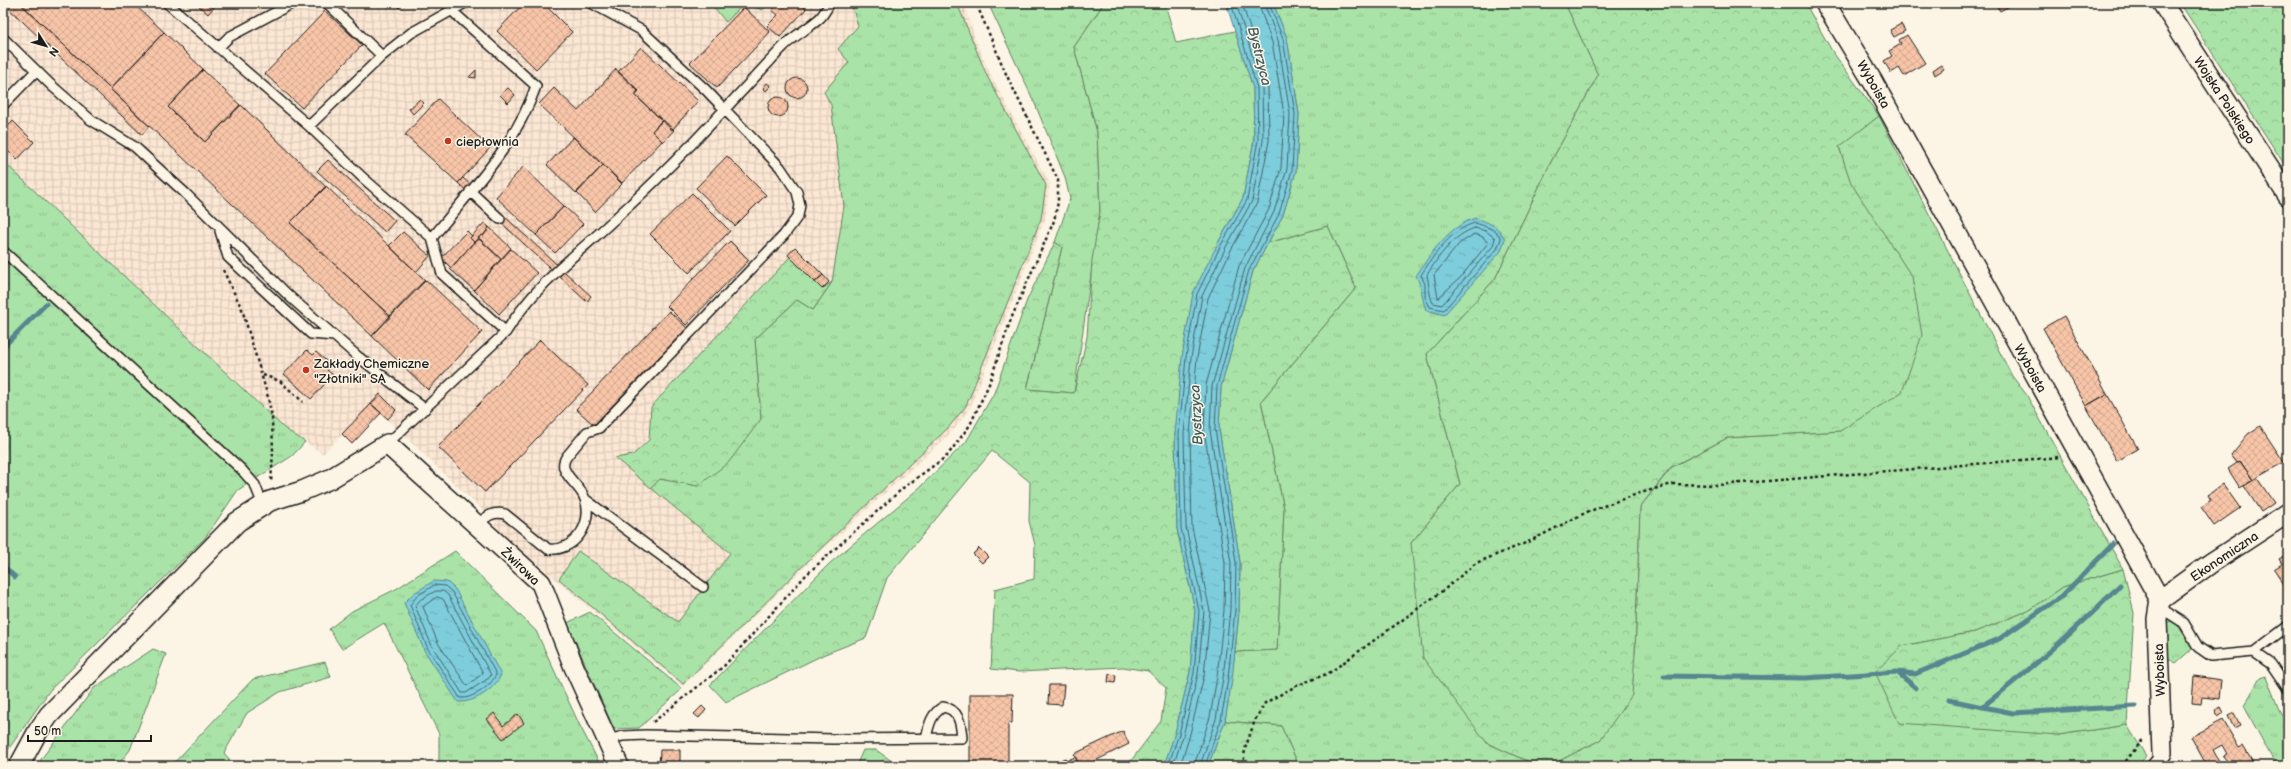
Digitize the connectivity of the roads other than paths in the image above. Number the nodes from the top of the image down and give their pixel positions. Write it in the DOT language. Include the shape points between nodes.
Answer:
graph roads {
  1 [pos="167,3"];
  2 [pos="293,3"];
  3 [pos="327,3"];
  4 [pos="465,3"];
  5 [pos="591,3"];
  6 [pos="830,3"];
  7 [pos="1825,3"];
  8 [pos="2162,3"];
  9 [pos="451,10"];
  10 [pos="3,38"];
  11 [pos="218,48"];
  12 [pos="382,56"];
  13 [pos="36,71"];
  14 [pos="3,105"];
  15 [pos="725,109"];
  16 [pos="310,126"];
  17 [pos="470,191"];
  18 [pos="2288,196"];
  19 [pos="500,219"];
  20 [pos="220,230"];
  21 [pos="432,238"];
  22 [pos="3,251"];
  23 [pos="506,332"];
  24 [pos="334,336"];
  25 [pos="425,409"];
  26 [pos="387,444"];
  27 [pos="585,499"];
  28 [pos="263,505"];
  29 [pos="2288,513"];
  30 [pos="477,525"];
  31 [pos="703,587"];
  32 [pos="2160,604"];
  33 [pos="2288,626"];
  34 [pos="2254,652"];
  35 [pos="2288,688"];
  36 [pos="926,738"];
  37 [pos="607,740"];
  38 [pos="2156,759"];
  39 [pos="19,766"];
  40 [pos="619,766"];
  1 -- 11 [label="lane"];
  2 -- 11 [label="lane" via="230,37"];
  3 -- 12 [label="lane"];
  4 -- 9 [label="lane"];
  5 -- 15 [label="lane" via="641,30"];
  6 -- 15 [label="lane" via="820,18 784,46"];
  7 -- 32 [label="street, Wyboista" via="1874,82"];
  8 -- 18 [label="street, Wojska Polskiego"];
  9 -- 12 [label="lane" via="410,33"];
  9 -- 17 [label="lane" via="536,86 503,151"];
  10 -- 13 [label="lane"];
  11 -- 16 [label="lane"];
  12 -- 16 [label="lane"];
  13 -- 14 [label="lane"];
  13 -- 20 [label="lane" via="91,120 135,147 184,192"];
  15 -- 23 [label="lane" via="619,216 534,293"];
  15 -- 27 [label="lane" via="791,181 798,192 798,216 784,236 660,366 599,428 586,432 567,456 564,460 564,469"];
  16 -- 21 [label="lane" via="362,177"];
  17 -- 19 [label="lane"];
  17 -- 21 [label="lane"];
  20 -- 24 [label="lane"];
  20 -- 24 [label="lane" via="228,257 310,334"];
  21 -- 23 [label="lane" via="442,274"];
  22 -- 28 [label="lane" via="236,464 255,485"];
  23 -- 25 [label="lane"];
  24 -- 25 [label="lane"];
  25 -- 26 [label="lane"];
  26 -- 28 [label="street" via="330,479"];
  26 -- 30 [label="street, Żwirowa"];
  27 -- 30 [label="lane" via="587,509 584,528 572,543 563,548 548,548 504,514 496,512 488,515"];
  27 -- 31 [label="lane"];
  28 -- 39 [label="street" via="237,522 62,701 38,731"];
  29 -- 32 [label="street, Ekonomiczna" via="2211,563"];
  30 -- 37 [label="street, Żwirowa" via="541,583 574,668"];
  32 -- 34 [label="lane" via="2184,623 2198,647 2211,656"];
  32 -- 38 [label="street, Wyboista" via="2157,618 2161,720"];
  33 -- 34 [label="lane"];
  34 -- 35 [label="lane" via="2271,664"];
  36 -- 36 [label="lane" via="962,738 957,715 950,708 943,707 937,711 930,722"];
  36 -- 37 [label="lane" via="817,739 646,735"];
  37 -- 40 [label="street, Żwirowa"];
}
